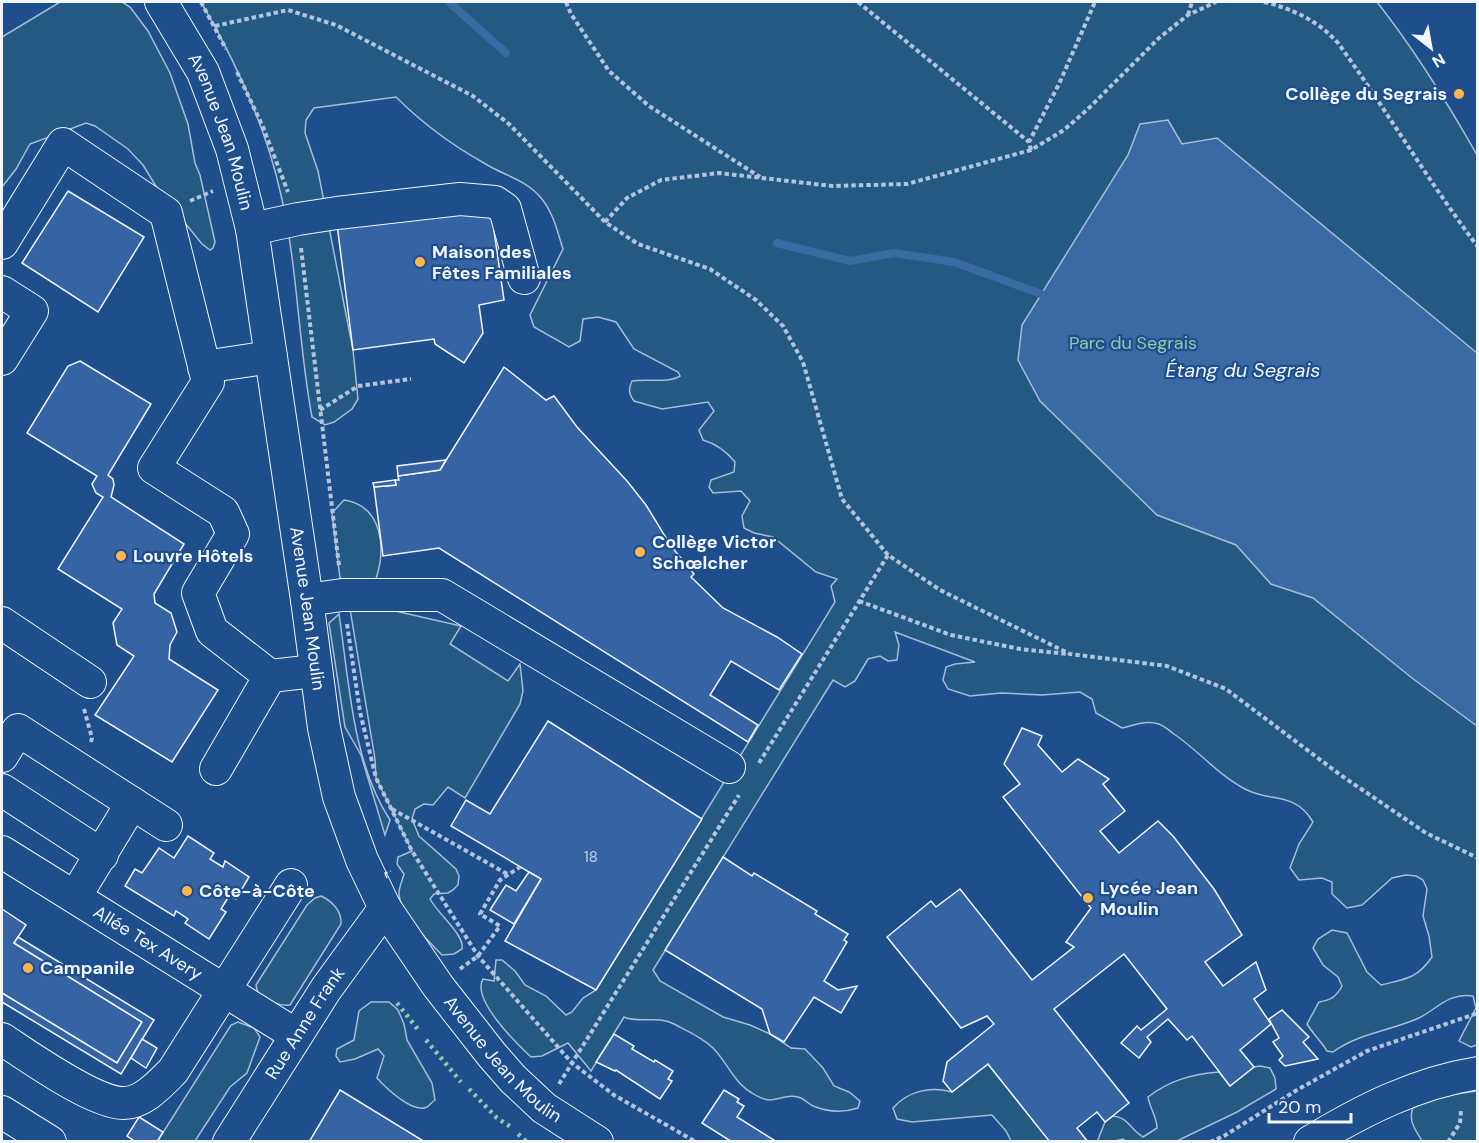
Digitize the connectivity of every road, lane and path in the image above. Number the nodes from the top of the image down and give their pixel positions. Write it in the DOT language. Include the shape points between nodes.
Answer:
graph roads {
  1 [pos="161,2"];
  2 [pos="566,2"];
  3 [pos="858,2"];
  4 [pos="1095,2"];
  5 [pos="1192,2"];
  6 [pos="1216,2"];
  7 [pos="1264,2"];
  8 [pos="1188,15"];
  9 [pos="215,26"];
  10 [pos="1029,142"];
  11 [pos="1031,150"];
  12 [pos="761,178"];
  13 [pos="211,191"];
  14 [pos="193,200"];
  15 [pos="605,222"];
  16 [pos="252,229"];
  17 [pos="2,243"];
  18 [pos="1478,247"];
  19 [pos="524,278"];
  20 [pos="2,292"];
  21 [pos="271,357"];
  22 [pos="2,359"];
  23 [pos="204,367"];
  24 [pos="411,379"];
  25 [pos="319,410"];
  26 [pos="888,555"];
  27 [pos="307,600"];
  28 [pos="859,601"];
  29 [pos="2,623"];
  30 [pos="1070,654"];
  31 [pos="315,671"];
  32 [pos="270,676"];
  33 [pos="90,682"];
  34 [pos="2,756"];
  35 [pos="216,769"];
  36 [pos="742,775"];
  37 [pos="2,790"];
  38 [pos="132,803"];
  39 [pos="391,809"];
  40 [pos="166,825"];
  41 [pos="2,852"];
  42 [pos="102,855"];
  43 [pos="1478,858"];
  44 [pos="520,867"];
  45 [pos="509,874"];
  46 [pos="291,885"];
  47 [pos="75,897"];
  48 [pos="385,908"];
  49 [pos="478,956"];
  50 [pos="223,990"];
  51 [pos="1478,1013"];
  52 [pos="296,1035"];
  53 [pos="2,1039"];
  54 [pos="572,1063"];
  55 [pos="1478,1073"];
  56 [pos="1461,1110"];
  57 [pos="2,1112"];
  58 [pos="50,1142"];
  59 [pos="229,1142"];
  60 [pos="597,1142"];
  61 [pos="1210,1142"];
  62 [pos="1310,1142"];
  63 [pos="1448,1142"];
  1 -- 16 [label="street, Avenue Jean Moulin" via="203,72 232,149"];
  2 -- 12 [label="path" via="609,71 648,106"];
  3 -- 10 [label="path"];
  4 -- 10 [label="path"];
  5 -- 8 [label="path"];
  6 -- 8 [label="path"];
  7 -- 18 [label="path" via="1307,17 1332,36"];
  8 -- 11 [label="path" via="1159,38 1082,115"];
  9 -- 15 [label="path" via="288,10 336,26 473,96 509,124"];
  10 -- 11 [label="path"];
  11 -- 12 [label="path" via="906,184 832,186"];
  12 -- 15 [label="path" via="719,173 661,180 627,198"];
  13 -- 14 [label="path"];
  15 -- 26 [label="path" via="638,244 710,269 756,300 783,326 803,362 842,499"];
  16 -- 19 [label="street" via="379,207 460,199 495,202 505,210"];
  16 -- 21 [label="street, Avenue Jean Moulin"];
  17 -- 23 [label="street" via="63,144 166,213"];
  20 -- 22 [label="street" via="32,311"];
  21 -- 23 [label="street"];
  21 -- 27 [label="street, Avenue Jean Moulin"];
  23 -- 32 [label="street" via="208,382 154,468 223,512 233,534 198,593 212,631"];
  24 -- 25 [label="path" via="358,386"];
  26 -- 28 [label="path"];
  26 -- 30 [label="path" via="940,590"];
  27 -- 31 [label="street, Avenue Jean Moulin"];
  27 -- 36 [label="street" via="342,595 442,595"];
  28 -- 30 [label="path" via="951,635"];
  28 -- 36 [label="path"];
  29 -- 33 [label="street"];
  30 -- 43 [label="path" via="1167,666 1226,689 1426,833"];
  31 -- 32 [label="street"];
  31 -- 48 [label="street, Avenue Jean Moulin" via="339,797 366,870"];
  32 -- 35 [label="street"];
  34 -- 38 [label="street" via="18,730"];
  36 -- 54 [label="path"];
  37 -- 42 [label="street"];
  38 -- 40 [label="street"];
  38 -- 42 [label="street"];
  39 -- 45 [label="path"];
  41 -- 47 [label="street, Allée Tex Avery"];
  42 -- 47 [label="street"];
  44 -- 45 [label="path"];
  45 -- 49 [label="path" via="480,914 500,926"];
  46 -- 50 [label="street"];
  47 -- 50 [label="street, Allée Tex Avery"];
  48 -- 52 [label="street, Rue Anne Frank"];
  48 -- 60 [label="street, Avenue Jean Moulin" via="438,986 513,1079 544,1108"];
  50 -- 52 [label="street, Allée Tex Avery"];
  50 -- 53 [label="street" via="173,1071 150,1094 124,1103 92,1095"];
  51 -- 61 [label="path" via="1367,1051"];
  52 -- 59 [label="street, Rue Anne Frank"];
  55 -- 62 [label="street" via="1390,1098"];
  56 -- 63 [label="path" via="1460,1123"];
  57 -- 58 [label="street"];
}
